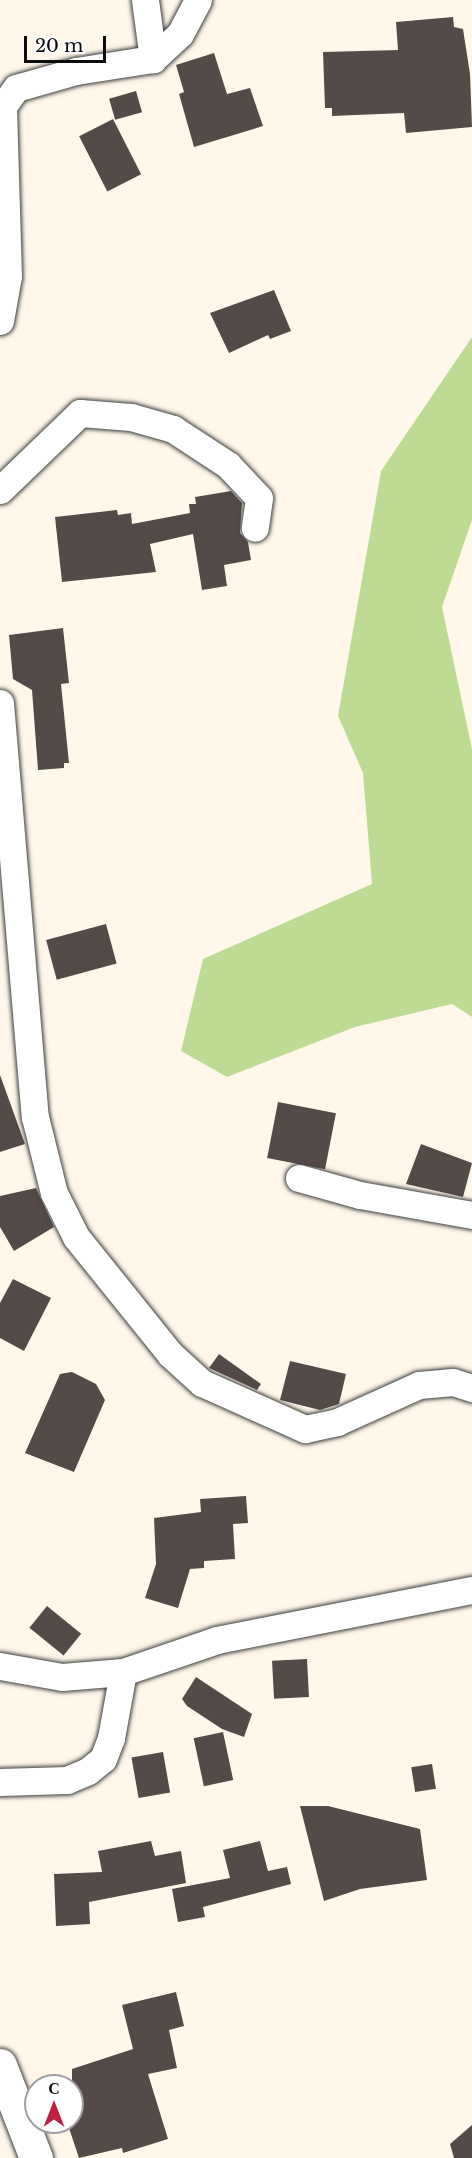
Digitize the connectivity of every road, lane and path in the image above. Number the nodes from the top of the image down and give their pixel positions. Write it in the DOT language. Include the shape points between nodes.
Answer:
graph roads {
  1 [pos="146,0"];
  2 [pos="198,0"];
  3 [pos="153,59"];
  4 [pos="0,321"];
  5 [pos="0,490"];
  6 [pos="255,528"];
  7 [pos="0,703"];
  8 [pos="299,1178"];
  9 [pos="472,1215"];
  10 [pos="472,1388"];
  11 [pos="472,1590"];
  12 [pos="0,1666"];
  13 [pos="123,1672"];
  14 [pos="0,1782"];
  15 [pos="0,2065"];
  16 [pos="36,2158"];
  1 -- 3 [label="street"];
  2 -- 3 [label="street" via="180,34"];
  3 -- 4 [label="street" via="76,71 16,88 3,106 8,276"];
  5 -- 6 [label="street" via="80,413 131,417 174,429 228,465 259,498"];
  7 -- 10 [label="street" via="35,1117 54,1193 76,1238 170,1354 202,1383 305,1429 337,1422 419,1385 453,1382"];
  8 -- 9 [label="street" via="360,1195"];
  11 -- 13 [label="street" via="217,1641"];
  12 -- 13 [label="street" via="62,1677"];
  13 -- 14 [label="street" via="111,1738 103,1759 67,1780"];
  15 -- 16 [label="street"];
}
